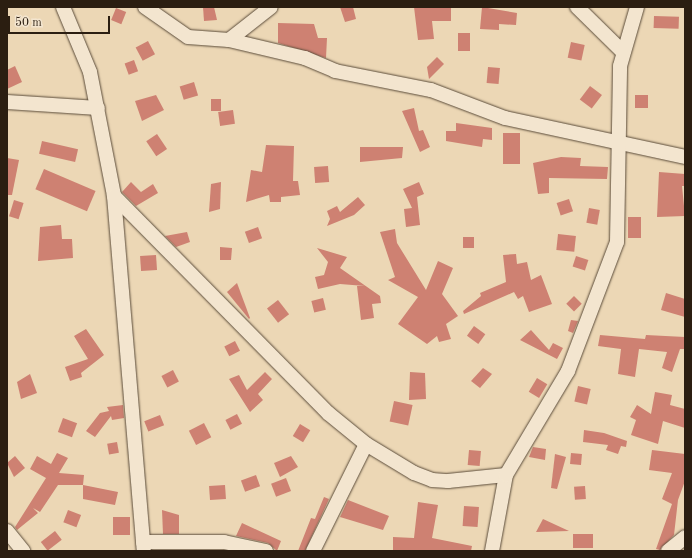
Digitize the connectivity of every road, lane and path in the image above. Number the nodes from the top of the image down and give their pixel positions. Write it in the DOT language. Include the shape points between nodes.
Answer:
graph roads {
  1 [pos="63,7"];
  2 [pos="146,7"];
  3 [pos="271,7"];
  4 [pos="576,7"];
  5 [pos="637,7"];
  6 [pos="229,40"];
  7 [pos="623,52"];
  8 [pos="7,102"];
  9 [pos="98,108"];
  10 [pos="619,142"];
  11 [pos="685,157"];
  12 [pos="114,196"];
  13 [pos="366,444"];
  14 [pos="506,475"];
  15 [pos="7,531"];
  16 [pos="685,537"];
  17 [pos="143,546"];
  18 [pos="23,551"];
  19 [pos="266,551"];
  20 [pos="313,551"];
  21 [pos="492,551"];
  22 [pos="668,551"];
  1 -- 9 [label="street" via="82,46"];
  2 -- 6 [label="street" via="188,37"];
  3 -- 6 [label="street"];
  4 -- 7 [label="street"];
  5 -- 7 [label="street"];
  6 -- 10 [label="street" via="305,58 335,72 431,90 505,118"];
  7 -- 10 [label="street"];
  8 -- 9 [label="street"];
  9 -- 12 [label="street"];
  10 -- 11 [label="street"];
  10 -- 14 [label="street" via="617,242 568,371"];
  12 -- 13 [label="street" via="328,412"];
  12 -- 17 [label="street"];
  13 -- 14 [label="street" via="414,473 432,480 448,482"];
  13 -- 20 [label="street"];
  14 -- 21 [label="street"];
  15 -- 18 [label="street"];
  16 -- 22 [label="street"];
  17 -- 19 [label="street" via="224,542"];
}
